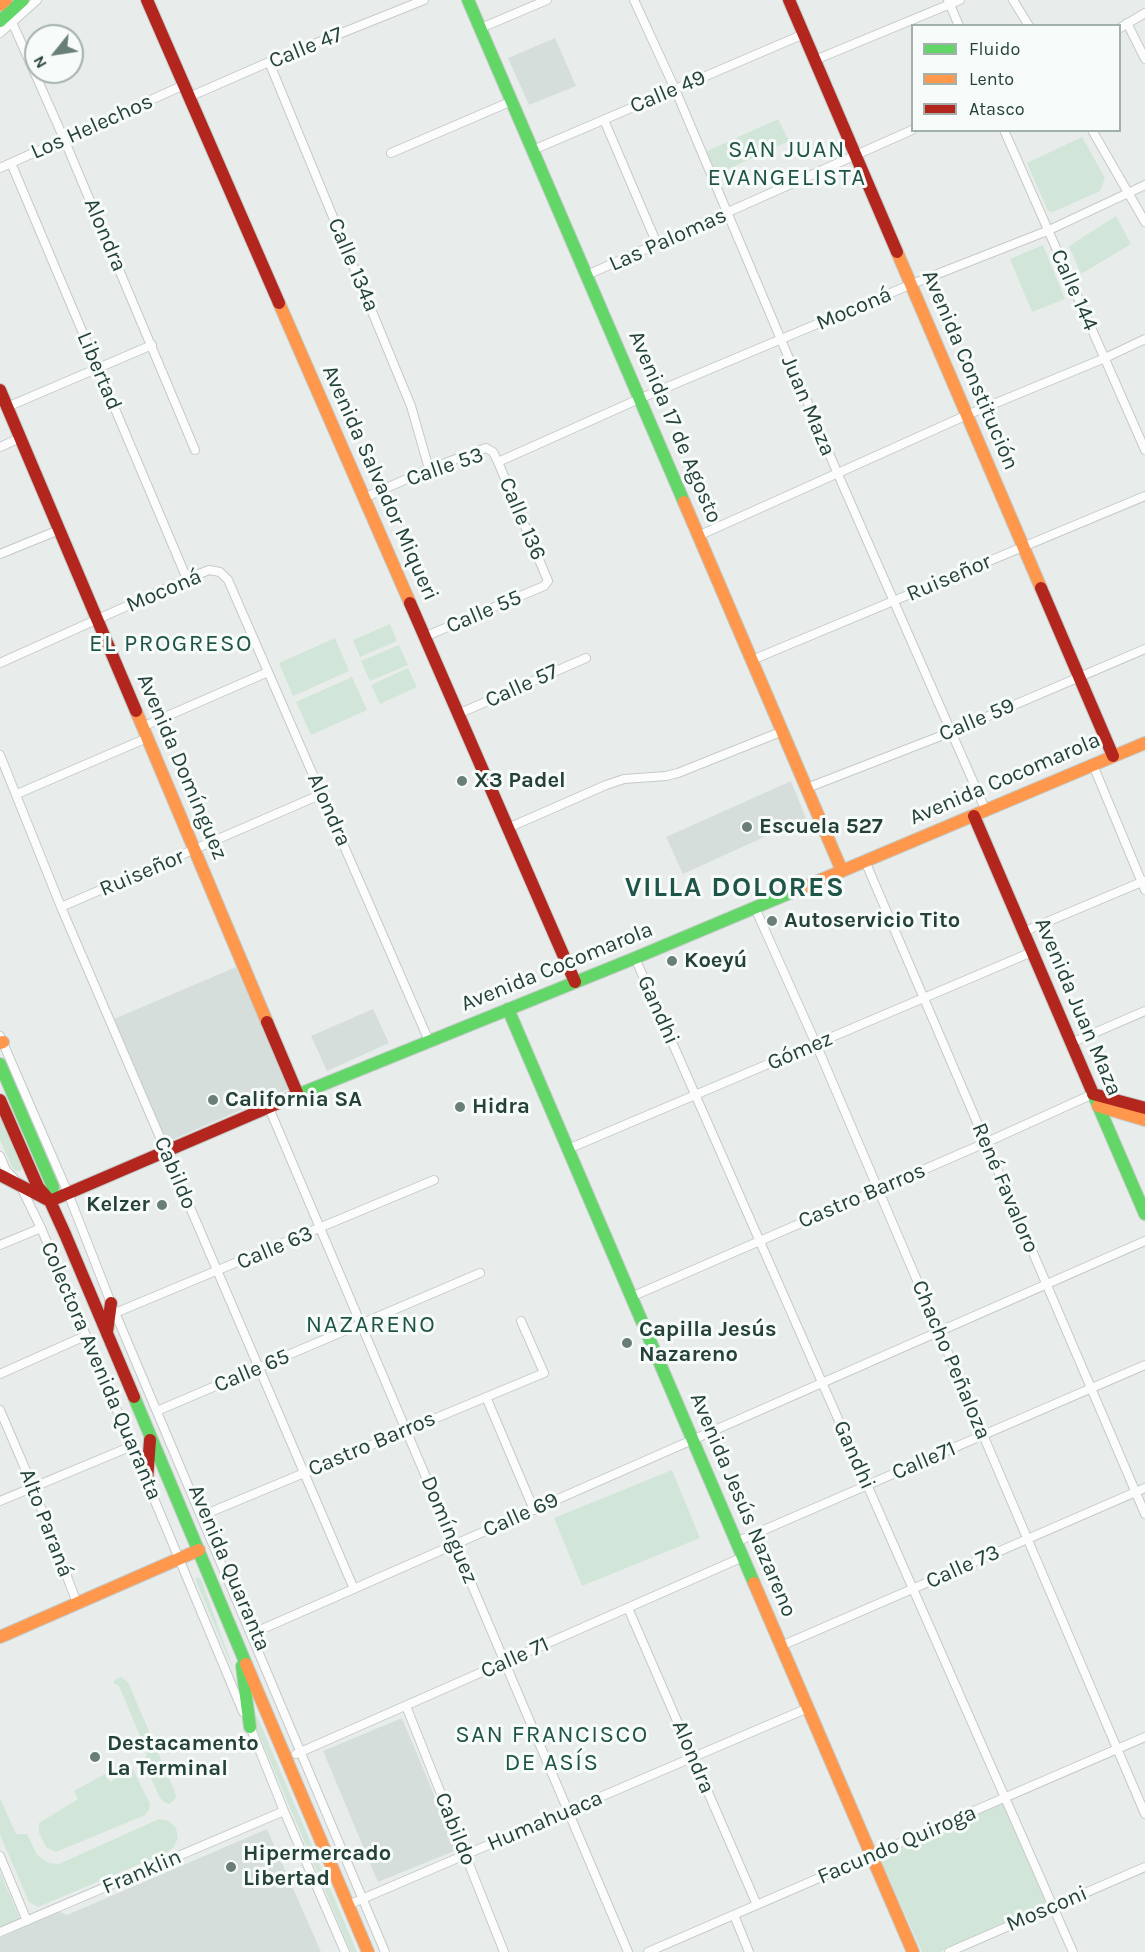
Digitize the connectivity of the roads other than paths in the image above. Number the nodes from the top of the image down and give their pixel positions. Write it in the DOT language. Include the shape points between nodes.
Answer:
graph roads {
  1 [pos="6,0"];
  2 [pos="23,0"];
  3 [pos="37,0"];
  4 [pos="147,0"];
  5 [pos="424,0"];
  6 [pos="468,0"];
  7 [pos="547,0"];
  8 [pos="634,0"];
  9 [pos="789,0"];
  10 [pos="960,0"];
  11 [pos="1013,0"];
  12 [pos="949,2"];
  13 [pos="0,5"];
  14 [pos="1145,14"];
  15 [pos="6,22"];
  16 [pos="958,24"];
  17 [pos="1028,24"];
  18 [pos="1123,26"];
  19 [pos="481,28"];
  20 [pos="0,33"];
  21 [pos="804,34"];
  22 [pos="1145,59"];
  23 [pos="815,60"];
  24 [pos="269,62"];
  25 [pos="675,89"];
  26 [pos="186,91"];
  27 [pos="512,101"];
  28 [pos="604,120"];
  29 [pos="911,130"];
  30 [pos="1005,132"];
  31 [pos="1093,132"];
  32 [pos="64,139"];
  33 [pos="533,150"];
  34 [pos="391,153"];
  35 [pos="855,155"];
  36 [pos="11,163"];
  37 [pos="0,168"];
  38 [pos="1145,186"];
  39 [pos="1128,193"];
  40 [pos="727,213"];
  41 [pos="1145,222"];
  42 [pos="1047,231"];
  43 [pos="657,244"];
  44 [pos="587,275"];
  45 [pos="912,284"];
  46 [pos="1145,339"];
  47 [pos="780,340"];
  48 [pos="152,345"];
  49 [pos="1105,358"];
  50 [pos="97,367"];
  51 [pos="0,390"];
  52 [pos="639,399"];
  53 [pos="7,407"];
  54 [pos="967,415"];
  55 [pos="21,438"];
  56 [pos="0,447"];
  57 [pos="195,450"];
  58 [pos="1145,450"];
  59 [pos="493,452"];
  60 [pos="498,462"];
  61 [pos="429,469"];
  62 [pos="837,472"];
  63 [pos="1145,496"];
  64 [pos="363,498"];
  65 [pos="59,530"];
  66 [pos="699,536"];
  67 [pos="1023,547"];
  68 [pos="0,554"];
  69 [pos="187,579"];
  70 [pos="228,580"];
  71 [pos="544,586"];
  72 [pos="894,602"];
  73 [pos="97,620"];
  74 [pos="424,637"];
  75 [pos="1145,649"];
  76 [pos="586,658"];
  77 [pos="752,660"];
  78 [pos="0,663"];
  79 [pos="268,672"];
  80 [pos="1079,677"];
  81 [pos="458,714"];
  82 [pos="783,731"];
  83 [pos="145,732"];
  84 [pos="951,732"];
  85 [pos="1145,743"];
  86 [pos="0,755"];
  87 [pos="1113,756"];
  88 [pos="1093,765"];
  89 [pos="807,788"];
  90 [pos="17,794"];
  91 [pos="322,794"];
  92 [pos="986,811"];
  93 [pos="974,816"];
  94 [pos="508,828"];
  95 [pos="195,850"];
  96 [pos="865,861"];
  97 [pos="842,871"];
  98 [pos="1144,884"];
  99 [pos="62,907"];
  100 [pos="755,908"];
  101 [pos="1023,932"];
  102 [pos="1032,952"];
  103 [pos="635,958"];
  104 [pos="575,982"];
  105 [pos="923,998"];
  106 [pos="508,1009"];
  107 [pos="1145,1011"];
  108 [pos="1,1040"];
  109 [pos="429,1041"];
  110 [pos="1071,1043"];
  111 [pos="816,1044"];
  112 [pos="0,1064"];
  113 [pos="298,1095"];
  114 [pos="696,1095"];
  115 [pos="0,1100"];
  116 [pos="1095,1100"];
  117 [pos="269,1108"];
  118 [pos="1145,1108"];
  119 [pos="1145,1120"];
  120 [pos="985,1143"];
  121 [pos="568,1149"];
  122 [pos="166,1152"];
  123 [pos="0,1156"];
  124 [pos="0,1175"];
  125 [pos="434,1180"];
  126 [pos="20,1185"];
  127 [pos="876,1190"];
  128 [pos="68,1193"];
  129 [pos="50,1201"];
  130 [pos="1145,1214"];
  131 [pos="41,1228"];
  132 [pos="320,1229"];
  133 [pos="759,1241"];
  134 [pos="1145,1241"];
  135 [pos="0,1245"];
  136 [pos="218,1272"];
  137 [pos="480,1273"];
  138 [pos="1046,1284"];
  139 [pos="631,1297"];
  140 [pos="113,1308"];
  141 [pos="521,1321"];
  142 [pos="361,1324"];
  143 [pos="939,1331"];
  144 [pos="107,1335"];
  145 [pos="85,1336"];
  146 [pos="1145,1365"];
  147 [pos="260,1367"];
  148 [pos="0,1374"];
  149 [pos="822,1382"];
  150 [pos="1091,1389"];
  151 [pos="486,1397"];
  152 [pos="0,1410"];
  153 [pos="157,1411"];
  154 [pos="406,1430"];
  155 [pos="983,1435"];
  156 [pos="151,1437"];
  157 [pos="692,1439"];
  158 [pos="132,1446"];
  159 [pos="304,1472"];
  160 [pos="147,1481"];
  161 [pos="867,1485"];
  162 [pos="33,1487"];
  163 [pos="1145,1488"];
  164 [pos="1136,1492"];
  165 [pos="0,1501"];
  166 [pos="534,1510"];
  167 [pos="1145,1514"];
  168 [pos="201,1516"];
  169 [pos="1028,1539"];
  170 [pos="736,1542"];
  171 [pos="213,1545"];
  172 [pos="455,1545"];
  173 [pos="200,1550"];
  174 [pos="743,1557"];
  175 [pos="179,1559"];
  176 [pos="354,1589"];
  177 [pos="913,1589"];
  178 [pos="77,1604"];
  179 [pos="628,1608"];
  180 [pos="251,1634"];
  181 [pos="0,1637"];
  182 [pos="782,1646"];
  183 [pos="240,1648"];
  184 [pos="505,1662"];
  185 [pos="406,1706"];
  186 [pos="808,1708"];
  187 [pos="250,1727"];
  188 [pos="1145,1737"];
  189 [pos="1117,1749"];
  190 [pos="300,1753"];
  191 [pos="287,1757"];
  192 [pos="693,1757"];
  193 [pos="1005,1798"];
  194 [pos="284,1811"];
  195 [pos="568,1811"];
  196 [pos="1145,1814"];
  197 [pos="465,1855"];
  198 [pos="0,1856"];
  199 [pos="872,1856"];
  200 [pos="1145,1867"];
  201 [pos="362,1899"];
  202 [pos="348,1905"];
  203 [pos="757,1905"];
  204 [pos="1053,1907"];
  205 [pos="734,1915"];
  206 [pos="27,1921"];
  207 [pos="0,1932"];
  208 [pos="345,1952"];
  209 [pos="368,1952"];
  210 [pos="385,1952"];
  211 [pos="504,1952"];
  212 [pos="628,1952"];
  213 [pos="648,1952"];
  214 [pos="749,1952"];
  215 [pos="913,1952"];
  216 [pos="948,1952"];
  217 [pos="1073,1952"];
  1 -- 13 [label="main road"];
  2 -- 15 [label="main road"];
  3 -- 15 [label="street"];
  4 -- 26 [label="main road, Avenida Salvador Miqueri"];
  5 -- 24 [label="street, Calle 47"];
  6 -- 19 [label="main road, Avenida 17 de Agosto"];
  7 -- 19 [label="street"];
  8 -- 25 [label="street, Juan Maza"];
  9 -- 21 [label="main road, Avenida Constitución"];
  10 -- 12 [label="street"];
  11 -- 17 [label="street"];
  12 -- 16 [label="street"];
  12 -- 23 [label="street"];
  14 -- 18 [label="street"];
  15 -- 20 [label="street"];
  15 -- 32 [label="street, Alondra"];
  18 -- 22 [label="street"];
  19 -- 27 [label="main road, Avenida 17 de Agosto"];
  21 -- 23 [label="main road, Avenida Constitución"];
  21 -- 25 [label="street, Calle 49"];
  23 -- 35 [label="main road, Avenida Constitución"];
  24 -- 26 [label="street, Calle 47"];
  24 -- 61 [label="street, Calle 134a" via="411,406"];
  25 -- 28 [label="street, Calle 49"];
  25 -- 40 [label="street, Juan Maza"];
  26 -- 32 [label="street, Los Helechos"];
  26 -- 64 [label="main road, Avenida Salvador Miqueri"];
  27 -- 33 [label="main road, Avenida 17 de Agosto"];
  27 -- 34 [label="street"];
  28 -- 33 [label="street, Calle 49"];
  28 -- 43 [label="street"];
  29 -- 35 [label="street, Las Palomas"];
  30 -- 42 [label="street, Calle 144"];
  31 -- 39 [label="street"];
  32 -- 36 [label="street, Los Helechos"];
  32 -- 48 [label="street, Alondra"];
  33 -- 44 [label="main road, Avenida 17 de Agosto"];
  35 -- 40 [label="street, Las Palomas"];
  35 -- 45 [label="main road, Avenida Constitución"];
  36 -- 37 [label="street, Los Helechos"];
  36 -- 50 [label="street, Libertad"];
  38 -- 39 [label="street, Moconá"];
  39 -- 41 [label="street"];
  39 -- 42 [label="street, Moconá"];
  40 -- 43 [label="street, Las Palomas"];
  40 -- 47 [label="street, Juan Maza"];
  42 -- 45 [label="street, Moconá"];
  42 -- 49 [label="street, Calle 144"];
  43 -- 44 [label="street, Las Palomas"];
  44 -- 52 [label="main road, Avenida 17 de Agosto"];
  45 -- 47 [label="street, Moconá"];
  45 -- 54 [label="main road, Avenida Constitución"];
  46 -- 49 [label="street"];
  47 -- 52 [label="street, Moconá"];
  47 -- 62 [label="street, Juan Maza"];
  48 -- 50 [label="street"];
  48 -- 57 [label="street, Alondra"];
  49 -- 54 [label="street"];
  49 -- 58 [label="street, Calle 144"];
  50 -- 53 [label="street"];
  50 -- 69 [label="street, Libertad"];
  51 -- 53 [label="main road, Avenida Domínguez"];
  52 -- 60 [label="street, Moconá"];
  52 -- 66 [label="main road, Avenida 17 de Agosto"];
  53 -- 55 [label="main road, Avenida Domínguez"];
  54 -- 62 [label="street"];
  54 -- 67 [label="main road, Avenida Constitución"];
  55 -- 56 [label="street"];
  55 -- 65 [label="main road, Avenida Domínguez"];
  59 -- 60 [label="street, Calle 136"];
  59 -- 61 [label="street, Calle 53" via="486,448"];
  60 -- 71 [label="street, Calle 136" via="548,580"];
  61 -- 64 [label="street, Calle 53"];
  62 -- 66 [label="street"];
  62 -- 72 [label="street, Juan Maza"];
  63 -- 67 [label="street, Ruiseñor"];
  64 -- 74 [label="main road, Avenida Salvador Miqueri"];
  65 -- 68 [label="street"];
  65 -- 73 [label="main road, Avenida Domínguez"];
  66 -- 77 [label="main road, Avenida 17 de Agosto"];
  67 -- 72 [label="street, Ruiseñor"];
  67 -- 80 [label="main road, Avenida Constitución"];
  69 -- 70 [label="street, Moconá" via="209,570 220,572"];
  69 -- 73 [label="street, Moconá"];
  70 -- 79 [label="street, Alondra"];
  71 -- 74 [label="street, Calle 55"];
  72 -- 77 [label="street, Ruiseñor"];
  72 -- 84 [label="street, Juan Maza"];
  73 -- 78 [label="street, Moconá"];
  73 -- 83 [label="main road, Avenida Domínguez"];
  74 -- 81 [label="main road, Avenida Salvador Miqueri"];
  75 -- 80 [label="street, Calle 59"];
  76 -- 81 [label="street, Calle 57"];
  77 -- 82 [label="main road, Avenida 17 de Agosto"];
  79 -- 83 [label="street"];
  79 -- 91 [label="street, Alondra"];
  80 -- 84 [label="street, Calle 59"];
  80 -- 87 [label="main road, Avenida Constitución"];
  81 -- 94 [label="main road, Avenida Salvador Miqueri"];
  82 -- 89 [label="main road, Avenida 17 de Agosto"];
  82 -- 94 [label="street" via="678,773 606,784"];
  83 -- 90 [label="street"];
  83 -- 95 [label="main road, Avenida Domínguez"];
  84 -- 89 [label="street, Calle 59"];
  84 -- 92 [label="street, Juan Maza"];
  85 -- 87 [label="main road, Avenida Cocomarola"];
  86 -- 90 [label="street, Cabildo"];
  87 -- 88 [label="main road, Avenida Cocomarola"];
  88 -- 92 [label="main road, Avenida Cocomarola"];
  88 -- 98 [label="street"];
  89 -- 97 [label="main road, Avenida 17 de Agosto"];
  90 -- 99 [label="street, Cabildo"];
  91 -- 95 [label="street, Ruiseñor"];
  91 -- 109 [label="street, Alondra"];
  92 -- 93 [label="main road, Avenida Cocomarola"];
  93 -- 96 [label="main road, Avenida Cocomarola"];
  93 -- 101 [label="main road, Avenida Juan Maza"];
  94 -- 104 [label="main road, Avenida Salvador Miqueri"];
  95 -- 99 [label="street, Ruiseñor"];
  95 -- 113 [label="main road, Avenida Domínguez"];
  96 -- 97 [label="main road, Avenida Cocomarola"];
  96 -- 105 [label="street, René Favaloro"];
  97 -- 100 [label="main road, Avenida Cocomarola"];
  98 -- 101 [label="street"];
  99 -- 122 [label="street, Cabildo"];
  100 -- 103 [label="main road, Avenida Cocomarola"];
  100 -- 111 [label="street, Chacho Peñaloza"];
  101 -- 102 [label="main road, Avenida Juan Maza"];
  102 -- 105 [label="street, Gómez"];
  102 -- 110 [label="main road, Avenida Juan Maza"];
  103 -- 104 [label="main road, Avenida Cocomarola"];
  103 -- 114 [label="street, Gandhi"];
  104 -- 106 [label="main road, Avenida Cocomarola"];
  105 -- 111 [label="street, Gómez"];
  105 -- 120 [label="street, René Favaloro"];
  106 -- 109 [label="main road, Avenida Cocomarola"];
  106 -- 121 [label="main road, Avenida Jesús Nazareno"];
  107 -- 110 [label="street"];
  108 -- 128 [label="street"];
  109 -- 113 [label="main road, Avenida Cocomarola"];
  110 -- 116 [label="main road, Avenida Juan Maza"];
  111 -- 114 [label="street, Gómez"];
  111 -- 127 [label="street, Chacho Peñaloza"];
  112 -- 129 [label="main road, Avenida Quaranta" via="53,1187"];
  113 -- 117 [label="main road, Avenida Cocomarola"];
  114 -- 121 [label="street, Gómez"];
  114 -- 133 [label="street, Gandhi"];
  115 -- 129 [label="main road, Avenida Quaranta" via="38,1187"];
  116 -- 118 [label="main road"];
  116 -- 119 [label="main road"];
  116 -- 120 [label="street, Castro Barros"];
  116 -- 130 [label="main road, Avenida Juan Maza"];
  117 -- 122 [label="main road, Avenida Cocomarola"];
  117 -- 132 [label="street, Domínguez"];
  120 -- 127 [label="street, Castro Barros"];
  120 -- 138 [label="street, René Favaloro"];
  121 -- 139 [label="main road, Avenida Jesús Nazareno"];
  122 -- 128 [label="main road, Avenida Cocomarola"];
  122 -- 136 [label="street, Cabildo"];
  123 -- 126 [label="street, Colectora Avenida Quaranta" via="6,1170"];
  124 -- 126 [label="main road"];
  125 -- 132 [label="street, Calle 63"];
  126 -- 129 [label="main road"];
  126 -- 131 [label="street, Colectora Avenida Quaranta"];
  127 -- 133 [label="street, Castro Barros"];
  127 -- 143 [label="street, Chacho Peñaloza"];
  128 -- 129 [label="main road, Avenida Cocomarola"];
  128 -- 140 [label="street"];
  129 -- 144 [label="main road, Avenida Quaranta"];
  131 -- 135 [label="street"];
  131 -- 145 [label="street, Colectora Avenida Quaranta"];
  132 -- 136 [label="street, Calle 63"];
  132 -- 142 [label="street, Domínguez"];
  133 -- 139 [label="street, Castro Barros"];
  133 -- 149 [label="street, Gandhi"];
  134 -- 138 [label="street, Calle 69"];
  136 -- 140 [label="street, Calle 63"];
  136 -- 147 [label="street, Cabildo"];
  137 -- 142 [label="street, Calle 65"];
  138 -- 143 [label="street, Calle 69"];
  138 -- 150 [label="street, René Favaloro"];
  139 -- 157 [label="main road, Avenida Jesús Nazareno"];
  140 -- 144 [label="main road"];
  140 -- 153 [label="street"];
  141 -- 151 [label="street, Castro Barros" via="544,1373"];
  142 -- 147 [label="street, Calle 65"];
  142 -- 154 [label="street, Domínguez"];
  143 -- 149 [label="street, Calle 69"];
  143 -- 155 [label="street, Chacho Peñaloza"];
  144 -- 156 [label="main road, Avenida Quaranta"];
  145 -- 148 [label="street"];
  145 -- 158 [label="street, Colectora Avenida Quaranta"];
  146 -- 150 [label="street, Calle71"];
  147 -- 153 [label="street, Calle 65"];
  147 -- 159 [label="street, Cabildo"];
  149 -- 157 [label="street, Calle 69"];
  149 -- 161 [label="street, Gandhi"];
  150 -- 155 [label="street, Calle71"];
  150 -- 164 [label="street, René Favaloro"];
  151 -- 154 [label="street, Castro Barros"];
  151 -- 166 [label="street"];
  152 -- 162 [label="street, Alto Paraná"];
  153 -- 168 [label="street"];
  154 -- 159 [label="street, Castro Barros"];
  154 -- 172 [label="street, Domínguez"];
  155 -- 161 [label="street, Calle71"];
  155 -- 169 [label="street, Chacho Peñaloza"];
  156 -- 160 [label="main road"];
  156 -- 173 [label="main road, Avenida Quaranta"];
  157 -- 166 [label="street, Calle 69"];
  157 -- 170 [label="main road, Avenida Jesús Nazareno"];
  158 -- 160 [label="street, Colectora Avenida Quaranta"];
  158 -- 162 [label="street"];
  159 -- 168 [label="street, Castro Barros"];
  159 -- 176 [label="street, Cabildo"];
  160 -- 175 [label="street, Colectora Avenida Quaranta"];
  161 -- 170 [label="street, Calle71"];
  161 -- 177 [label="street, Gandhi"];
  162 -- 165 [label="street"];
  162 -- 178 [label="street, Alto Paraná"];
  163 -- 164 [label="street, Calle 73"];
  164 -- 167 [label="street, René Favaloro"];
  164 -- 169 [label="street, Calle 73"];
  166 -- 172 [label="street, Calle 69"];
  168 -- 171 [label="street"];
  169 -- 177 [label="street, Calle 73"];
  169 -- 189 [label="street, Chacho Peñaloza"];
  170 -- 174 [label="main road, Avenida Jesús Nazareno"];
  171 -- 173 [label="main road"];
  171 -- 180 [label="street"];
  172 -- 176 [label="street, Calle 69"];
  172 -- 184 [label="street, Domínguez"];
  173 -- 175 [label="main road"];
  173 -- 183 [label="main road, Avenida Quaranta"];
  174 -- 179 [label="street, Calle 71"];
  174 -- 182 [label="main road, Avenida Jesús Nazareno"];
  175 -- 178 [label="main road"];
  175 -- 187 [label="street, Colectora Avenida Quaranta"];
  176 -- 180 [label="street, Calle 69"];
  177 -- 182 [label="street, Calle 73"];
  177 -- 193 [label="street, Gandhi"];
  178 -- 181 [label="main road"];
  179 -- 184 [label="street, Calle 71"];
  179 -- 192 [label="street, Alondra"];
  180 -- 190 [label="street"];
  182 -- 186 [label="main road, Avenida Jesús Nazareno"];
  183 -- 187 [label="main road"];
  183 -- 191 [label="main road, Avenida Quaranta"];
  184 -- 185 [label="street, Calle 71"];
  184 -- 195 [label="street, Domínguez"];
  185 -- 190 [label="street, Calle 71"];
  185 -- 197 [label="street, Cabildo"];
  186 -- 192 [label="street, Humahuaca"];
  186 -- 199 [label="main road, Avenida Jesús Nazareno"];
  187 -- 194 [label="street, Colectora Avenida Quaranta"];
  188 -- 189 [label="street, Facundo Quiroga"];
  189 -- 193 [label="street, Facundo Quiroga"];
  189 -- 196 [label="street, Chacho Peñaloza"];
  190 -- 191 [label="street, Calle 71"];
  190 -- 201 [label="street"];
  191 -- 202 [label="main road, Avenida Quaranta"];
  192 -- 195 [label="street, Humahuaca"];
  192 -- 203 [label="street, Alondra"];
  193 -- 199 [label="street, Facundo Quiroga"];
  193 -- 204 [label="street, Gandhi"];
  194 -- 206 [label="street, Franklin"];
  194 -- 208 [label="street"];
  195 -- 197 [label="street, Humahuaca"];
  195 -- 212 [label="street, Domínguez"];
  197 -- 201 [label="street, Humahuaca"];
  197 -- 211 [label="street, Cabildo"];
  198 -- 206 [label="street"];
  199 -- 203 [label="street, Facundo Quiroga"];
  199 -- 215 [label="main road, Avenida Jesús Nazareno"];
  200 -- 204 [label="street, Mosconi"];
  201 -- 202 [label="street, Humahuaca"];
  201 -- 210 [label="street"];
  202 -- 209 [label="main road, Avenida Quaranta"];
  203 -- 205 [label="street, Facundo Quiroga"];
  204 -- 216 [label="street, Mosconi"];
  204 -- 217 [label="street, Gandhi"];
  205 -- 213 [label="street, Facundo Quiroga"];
  205 -- 214 [label="street"];
  206 -- 207 [label="street, Franklin"];
}
